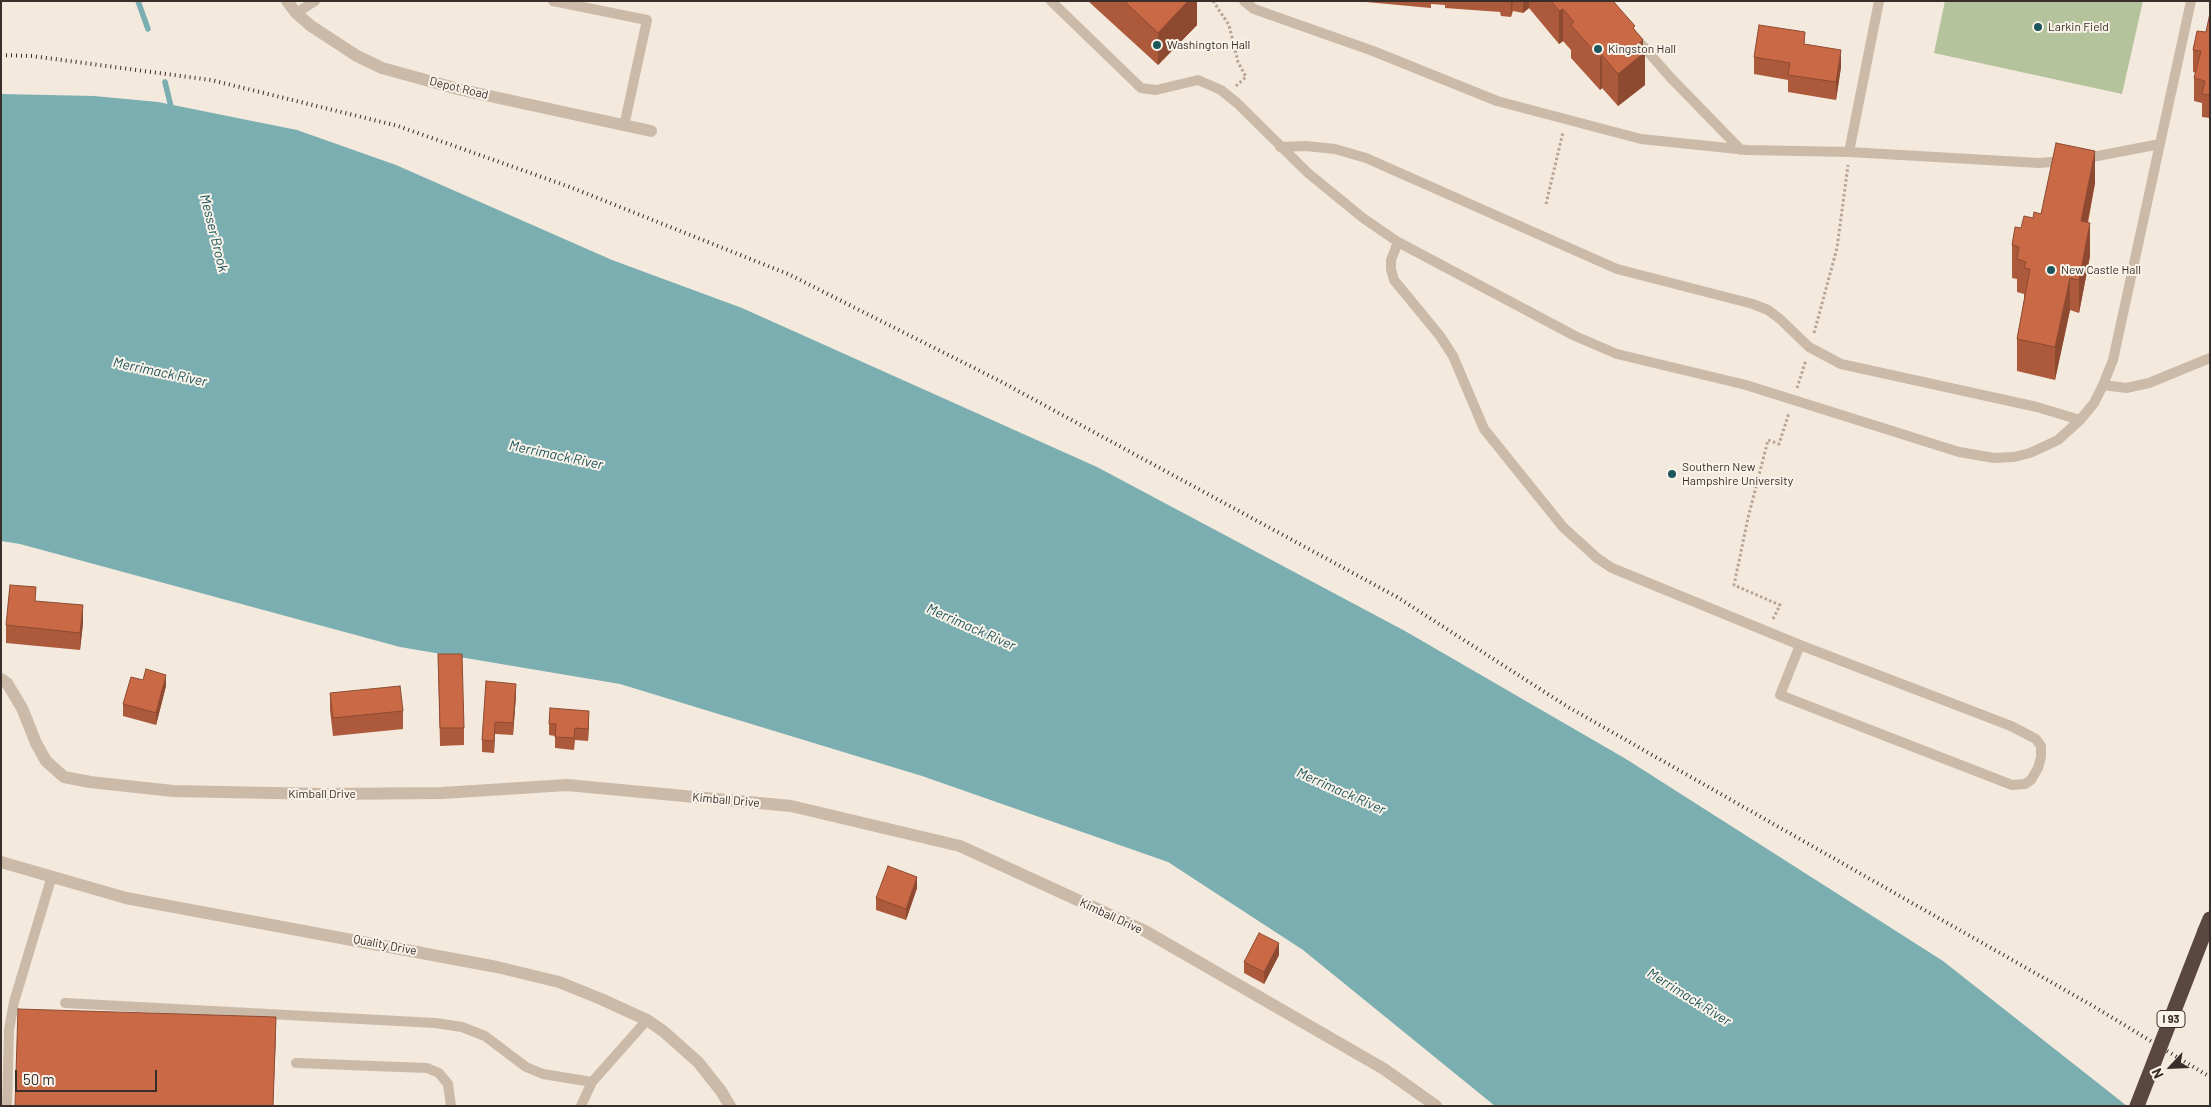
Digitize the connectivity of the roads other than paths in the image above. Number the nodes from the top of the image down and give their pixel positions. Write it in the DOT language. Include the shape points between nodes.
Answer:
graph roads {
  1 [pos="287,1"];
  2 [pos="315,1"];
  3 [pos="553,1"];
  4 [pos="1052,1"];
  5 [pos="1244,1"];
  6 [pos="1879,1"];
  7 [pos="2192,1"];
  8 [pos="296,13"];
  9 [pos="1626,25"];
  10 [pos="624,126"];
  11 [pos="651,131"];
  12 [pos="2160,144"];
  13 [pos="1280,146"];
  14 [pos="1741,150"];
  15 [pos="1849,152"];
  16 [pos="1398,242"];
  17 [pos="2210,358"];
  18 [pos="2103,385"];
  19 [pos="2080,420"];
  20 [pos="1800,645"];
  21 [pos="1,679"];
  22 [pos="1,862"];
  23 [pos="52,876"];
  24 [pos="2207,925"];
  25 [pos="65,1003"];
  26 [pos="647,1020"];
  27 [pos="296,1063"];
  28 [pos="592,1082"];
  29 [pos="7,1106"];
  30 [pos="451,1106"];
  31 [pos="581,1106"];
  32 [pos="730,1106"];
  33 [pos="1436,1106"];
  34 [pos="2137,1106"];
  1 -- 8 [label="street, Depot Road"];
  2 -- 8 [label="lane"];
  3 -- 10 [label="lane" via="647,20"];
  4 -- 13 [label="lane" via="1142,88 1156,90 1198,80 1207,82 1228,95"];
  5 -- 14 [label="lane" via="1254,9 1373,50 1497,101 1641,139"];
  6 -- 15 [label="lane"];
  7 -- 12 [label="lane"];
  8 -- 10 [label="street, Depot Road" via="333,42 382,68 462,90"];
  9 -- 14 [label="lane" via="1670,77"];
  10 -- 11 [label="street, Depot Road"];
  12 -- 15 [label="lane" via="2079,160 2039,163"];
  12 -- 18 [label="lane" via="2113,360"];
  13 -- 16 [label="lane" via="1335,197"];
  13 -- 19 [label="lane" via="1335,149 1366,158 1617,269 1753,304 1780,319 1809,347 1841,364"];
  14 -- 15 [label="lane"];
  16 -- 19 [label="lane" via="1597,346 1643,361 1746,384 1959,452 1994,458 2030,453 2058,440"];
  16 -- 20 [label="lane" via="1391,260 1394,280 1453,356 1476,413 1496,446 1579,544 1612,568"];
  17 -- 18 [label="lane" via="2149,383 2126,388"];
  18 -- 19 [label="lane"];
  20 -- 20 [label="lane" via="2028,734 2040,746 2038,768 2026,784 2012,785 1780,695"];
  21 -- 33 [label="street, Kimball Drive" via="7,683 22,708 46,761 64,776 90,782 173,791 322,794 442,793 567,785 791,806 960,846 1145,931 1384,1070"];
  22 -- 23 [label="street, Quality Drive"];
  23 -- 26 [label="street, Quality Drive" via="126,898 497,967 559,982"];
  23 -- 29 [label="lane" via="14,1002"];
  24 -- 34 [label="highway, I 93, bridge"];
  25 -- 28 [label="lane" via="462,1027 485,1036 526,1068"];
  26 -- 28 [label="lane"];
  26 -- 32 [label="street, Quality Drive" via="698,1062"];
  27 -- 30 [label="lane" via="427,1068 439,1073 448,1084"];
  28 -- 31 [label="lane"];
}
